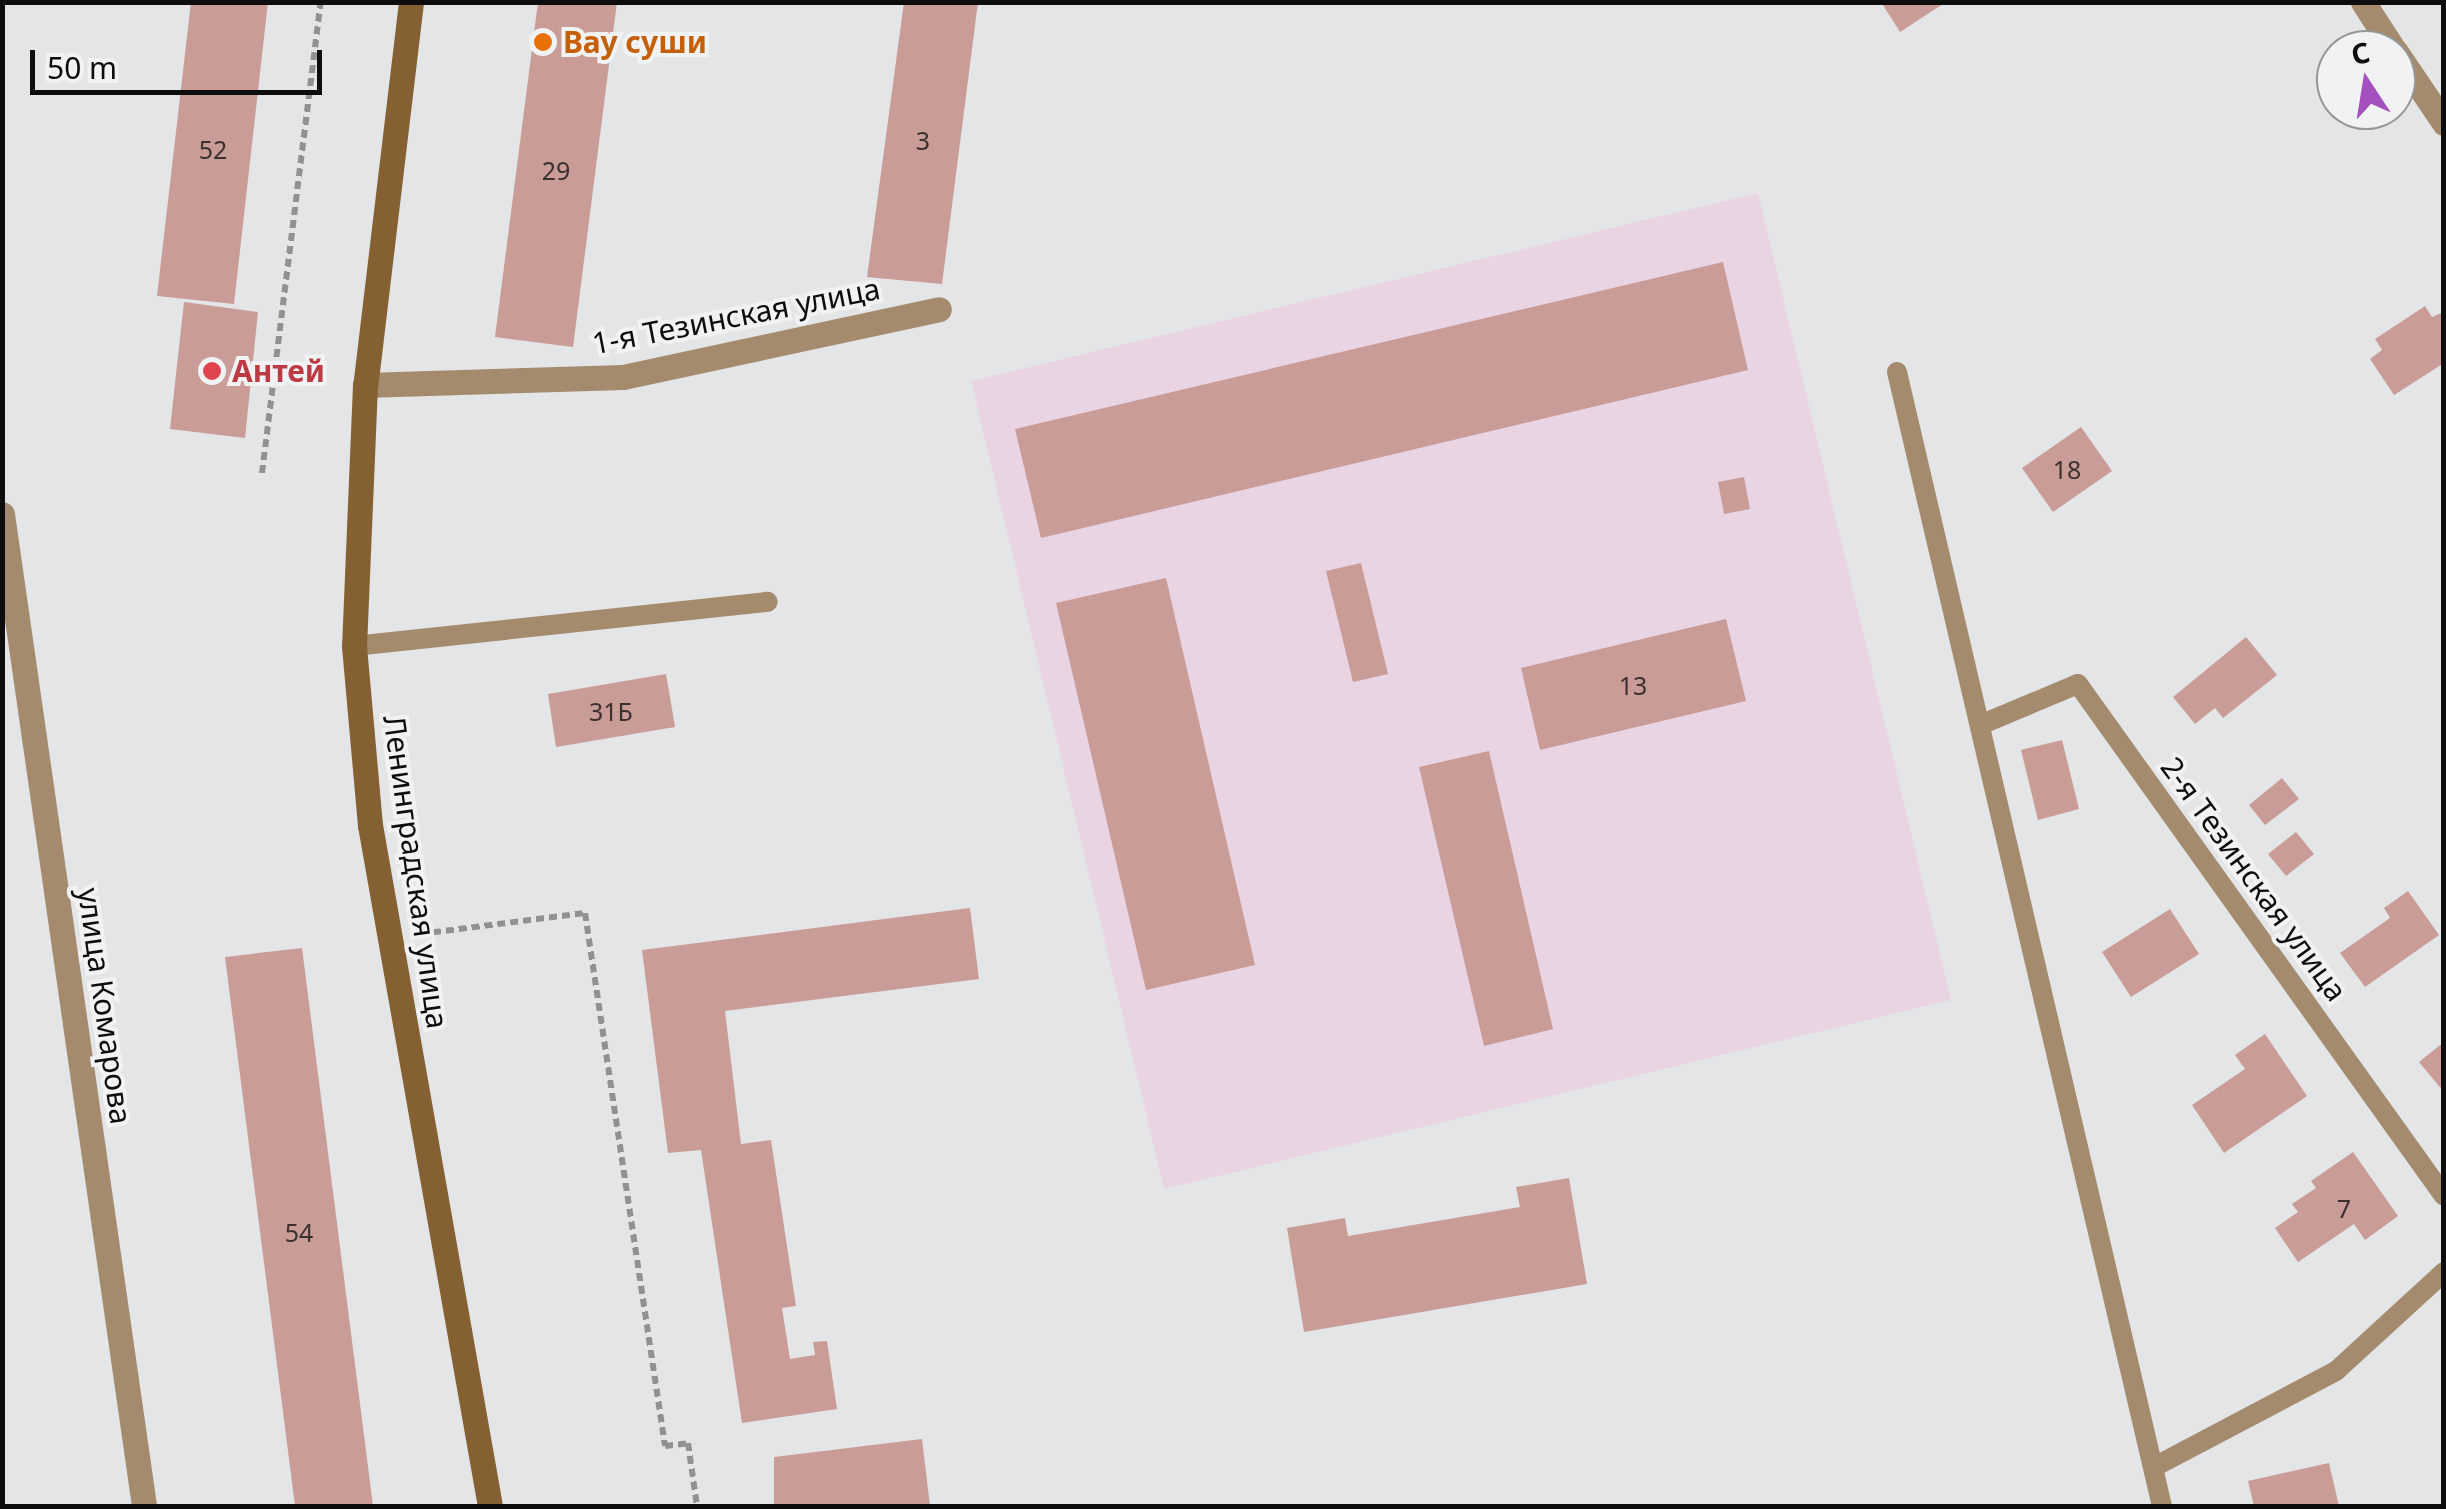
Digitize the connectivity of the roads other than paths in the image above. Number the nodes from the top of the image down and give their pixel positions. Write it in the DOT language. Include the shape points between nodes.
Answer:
graph roads {
  1 [pos="410,2"];
  2 [pos="2362,2"];
  3 [pos="2381,30"];
  4 [pos="2416,82"];
  5 [pos="2444,123"];
  6 [pos="939,309"];
  7 [pos="1897,372"];
  8 [pos="364,385"];
  9 [pos="2,514"];
  10 [pos="768,602"];
  11 [pos="354,646"];
  12 [pos="1980,725"];
  13 [pos="2444,1196"];
  14 [pos="2444,1272"];
  15 [pos="2154,1467"];
  16 [pos="144,1506"];
  17 [pos="490,1506"];
  18 [pos="2162,1506"];
  1 -- 8 [label="main road, Ленинградская улица"];
  2 -- 3 [label="street"];
  4 -- 5 [label="street"];
  6 -- 8 [label="street, 1-я Тезинская улица" via="623,377"];
  7 -- 12 [label="lane"];
  8 -- 11 [label="main road, Ленинградская улица"];
  9 -- 16 [label="street, улица Комарова"];
  10 -- 11 [label="lane"];
  11 -- 17 [label="main road, Ленинградская улица" via="390,938"];
  12 -- 13 [label="lane, 2-я Тезинская улица" via="2078,684"];
  12 -- 15 [label="lane"];
  14 -- 15 [label="lane" via="2336,1370"];
  15 -- 18 [label="lane"];
}
